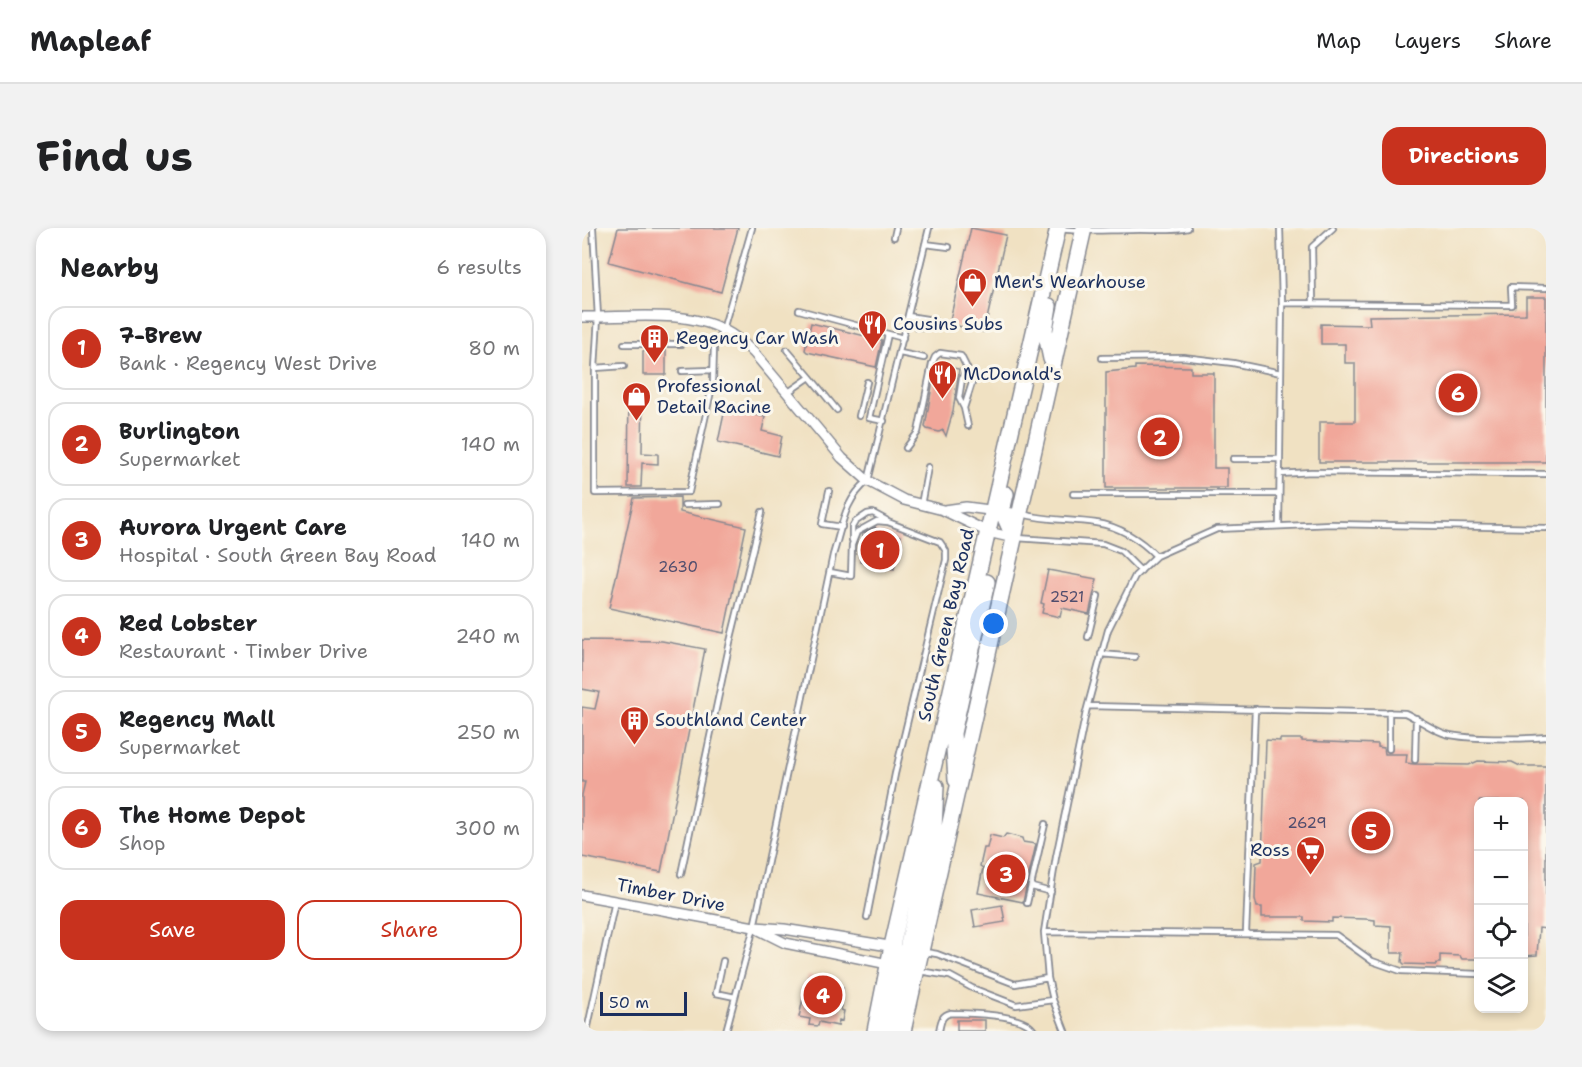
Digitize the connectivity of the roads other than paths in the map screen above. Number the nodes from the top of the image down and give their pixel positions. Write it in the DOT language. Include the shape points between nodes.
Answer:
graph roads {
  1 [pos="594,228"];
  2 [pos="752,228"];
  3 [pos="896,228"];
  4 [pos="929,228"];
  5 [pos="1060,228"];
  6 [pos="1188,228"];
  7 [pos="1280,228"];
  8 [pos="1333,228"];
  9 [pos="1083,229"];
  10 [pos="894,237"];
  11 [pos="925,244"];
  12 [pos="949,248"];
  13 [pos="1546,288"];
  14 [pos="1282,303"];
  15 [pos="1312,303"];
  16 [pos="799,310"];
  17 [pos="908,316"];
  18 [pos="582,317"];
  19 [pos="598,317"];
  20 [pos="933,320"];
  21 [pos="931,326"];
  22 [pos="918,327"];
  23 [pos="723,330"];
  24 [pos="888,334"];
  25 [pos="903,338"];
  26 [pos="624,344"];
  27 [pos="682,344"];
  28 [pos="787,350"];
  29 [pos="900,353"];
  30 [pos="924,358"];
  31 [pos="1102,358"];
  32 [pos="1052,365"];
  33 [pos="624,366"];
  34 [pos="595,368"];
  35 [pos="968,368"];
  36 [pos="713,369"];
  37 [pos="682,371"];
  38 [pos="1281,373"];
  39 [pos="810,377"];
  40 [pos="867,382"];
  41 [pos="787,393"];
  42 [pos="964,408"];
  43 [pos="837,410"];
  44 [pos="860,416"];
  45 [pos="884,421"];
  46 [pos="968,426"];
  47 [pos="906,448"];
  48 [pos="1233,459"];
  49 [pos="1280,459"];
  50 [pos="928,467"];
  51 [pos="1280,474"];
  52 [pos="1546,474"];
  53 [pos="868,480"];
  54 [pos="829,491"];
  55 [pos="1072,494"];
  56 [pos="1279,494"];
  57 [pos="684,504"];
  58 [pos="720,504"];
  59 [pos="921,505"];
  60 [pos="943,510"];
  61 [pos="998,510"];
  62 [pos="762,512"];
  63 [pos="1020,514"];
  64 [pos="888,522"];
  65 [pos="1279,525"];
  66 [pos="842,527"];
  67 [pos="1546,528"];
  68 [pos="991,532"];
  69 [pos="1014,538"];
  70 [pos="852,545"];
  71 [pos="1156,556"];
  72 [pos="1141,571"];
  73 [pos="830,572"];
  74 [pos="1098,596"];
  75 [pos="1088,637"];
  76 [pos="1101,654"];
  77 [pos="1135,657"];
  78 [pos="1088,706"];
  79 [pos="1255,709"];
  80 [pos="1389,712"];
  81 [pos="1416,718"];
  82 [pos="1546,737"];
  83 [pos="1389,749"];
  84 [pos="1415,760"];
  85 [pos="957,798"];
  86 [pos="1045,824"];
  87 [pos="681,874"];
  88 [pos="1032,887"];
  89 [pos="1050,892"];
  90 [pos="582,895"];
  91 [pos="615,901"];
  92 [pos="1028,903"];
  93 [pos="867,917"];
  94 [pos="754,927"];
  95 [pos="1044,932"];
  96 [pos="1246,933"];
  97 [pos="907,949"];
  98 [pos="723,960"];
  99 [pos="903,967"];
  100 [pos="1474,974"];
  101 [pos="1048,978"];
  102 [pos="735,997"];
  103 [pos="1053,1000"];
  104 [pos="587,1031"];
  105 [pos="726,1031"];
  106 [pos="875,1031"];
  107 [pos="890,1031"];
  108 [pos="903,1031"];
  109 [pos="939,1031"];
  110 [pos="1034,1031"];
  111 [pos="1065,1031"];
  1 -- 19 [label="lane"];
  2 -- 23 [label="lane"];
  3 -- 10 [label="lane"];
  4 -- 11 [label="lane"];
  5 -- 9 [label="lane"];
  5 -- 32 [label="main road" via="1045,330"];
  5 -- 61 [label="main road" via="1034,332 1030,386"];
  6 -- 9 [label="lane"];
  7 -- 14 [label="lane"];
  8 -- 15 [label="lane" via="1312,247"];
  9 -- 32 [label="main road, South Green Bay Road"];
  11 -- 12 [label="lane"];
  11 -- 17 [label="lane"];
  13 -- 15 [label="lane" via="1511,287 1512,305"];
  14 -- 15 [label="lane"];
  14 -- 38 [label="lane"];
  16 -- 24 [label="lane"];
  17 -- 20 [label="lane"];
  17 -- 25 [label="lane"];
  18 -- 19 [label="street"];
  19 -- 23 [label="street" via="686,318"];
  19 -- 34 [label="lane"];
  21 -- 22 [label="lane"];
  23 -- 36 [label="lane" via="714,346"];
  23 -- 41 [label="street" via="754,353"];
  24 -- 25 [label="lane"];
  24 -- 45 [label="lane" via="869,418"];
  25 -- 29 [label="lane"];
  26 -- 27 [label="lane"];
  28 -- 39 [label="lane"];
  29 -- 30 [label="lane"];
  29 -- 45 [label="lane"];
  31 -- 38 [label="lane" via="1183,357"];
  32 -- 63 [label="main road, South Green Bay Road"];
  33 -- 34 [label="lane"];
  34 -- 36 [label="lane" via="595,493 689,492"];
  35 -- 42 [label="lane" via="972,383"];
  35 -- 42 [label="lane" via="959,398"];
  35 -- 47 [label="lane" via="961,356 940,353 935,357 918,432"];
  36 -- 37 [label="lane"];
  38 -- 49 [label="lane"];
  39 -- 41 [label="lane"];
  39 -- 43 [label="lane"];
  40 -- 44 [label="lane"];
  41 -- 53 [label="street" via="842,458"];
  42 -- 46 [label="lane"];
  45 -- 53 [label="lane"];
  48 -- 49 [label="lane"];
  49 -- 51 [label="lane"];
  50 -- 59 [label="lane"];
  51 -- 52 [label="lane"];
  51 -- 56 [label="lane"];
  53 -- 59 [label="street" via="889,494"];
  53 -- 66 [label="lane" via="850,501"];
  54 -- 66 [label="lane" via="822,524"];
  55 -- 56 [label="lane"];
  56 -- 65 [label="lane"];
  57 -- 58 [label="lane"];
  59 -- 60 [label="street"];
  60 -- 61 [label="street"];
  60 -- 68 [label="street"];
  61 -- 63 [label="street"];
  61 -- 68 [label="main road"];
  61 -- 69 [label="main road"];
  62 -- 87 [label="lane"];
  63 -- 69 [label="main road, South Green Bay Road"];
  63 -- 71 [label="lane" via="1042,520 1097,523 1136,538"];
  64 -- 70 [label="lane" via="877,520 857,532"];
  64 -- 70 [label="lane" via="873,513 867,514 852,527"];
  64 -- 93 [label="lane" via="940,542 946,550 946,560 895,774"];
  65 -- 67 [label="lane"];
  65 -- 71 [label="lane" via="1217,529"];
  66 -- 73 [label="lane"];
  68 -- 69 [label="street"];
  68 -- 85 [label="main road" via="994,550 953,733"];
  68 -- 97 [label="main road, South Green Bay Road" via="936,754"];
  69 -- 72 [label="lane" via="1103,544 1121,551"];
  69 -- 85 [label="main road, South Green Bay Road"];
  70 -- 73 [label="lane" via="851,576"];
  71 -- 72 [label="lane"];
  72 -- 76 [label="lane" via="1112,620"];
  73 -- 94 [label="lane"];
  74 -- 75 [label="lane"];
  76 -- 77 [label="lane"];
  76 -- 78 [label="lane"];
  78 -- 79 [label="lane"];
  78 -- 89 [label="lane"];
  79 -- 80 [label="lane"];
  79 -- 96 [label="lane"];
  80 -- 81 [label="lane"];
  80 -- 83 [label="lane"];
  81 -- 82 [label="lane" via="1457,736"];
  81 -- 84 [label="lane"];
  85 -- 97 [label="main road, South Green Bay Road"];
  86 -- 88 [label="lane"];
  88 -- 89 [label="lane"];
  88 -- 92 [label="lane"];
  89 -- 95 [label="lane"];
  90 -- 91 [label="street, Timber Drive"];
  91 -- 94 [label="street, Timber Drive"];
  91 -- 104 [label="lane"];
  94 -- 97 [label="street, Timber Drive"];
  94 -- 99 [label="street, Timber Drive" via="784,943"];
  94 -- 102 [label="lane"];
  95 -- 96 [label="lane"];
  95 -- 101 [label="lane"];
  96 -- 100 [label="lane" via="1336,935 1372,961 1401,971"];
  97 -- 99 [label="main road, South Green Bay Road"];
  97 -- 99 [label="main road, South Green Bay Road"];
  97 -- 101 [label="lane" via="937,954 1015,984"];
  98 -- 102 [label="lane" via="716,993"];
  99 -- 103 [label="lane" via="950,976 1016,1005"];
  99 -- 106 [label="main road, South Green Bay Road"];
  99 -- 107 [label="main road"];
  99 -- 108 [label="main road, South Green Bay Road"];
  101 -- 103 [label="lane"];
  102 -- 105 [label="lane"];
  103 -- 111 [label="lane"];
  109 -- 110 [label="lane" via="945,1014 951,1013 993,1015 1024,1022"];
}
